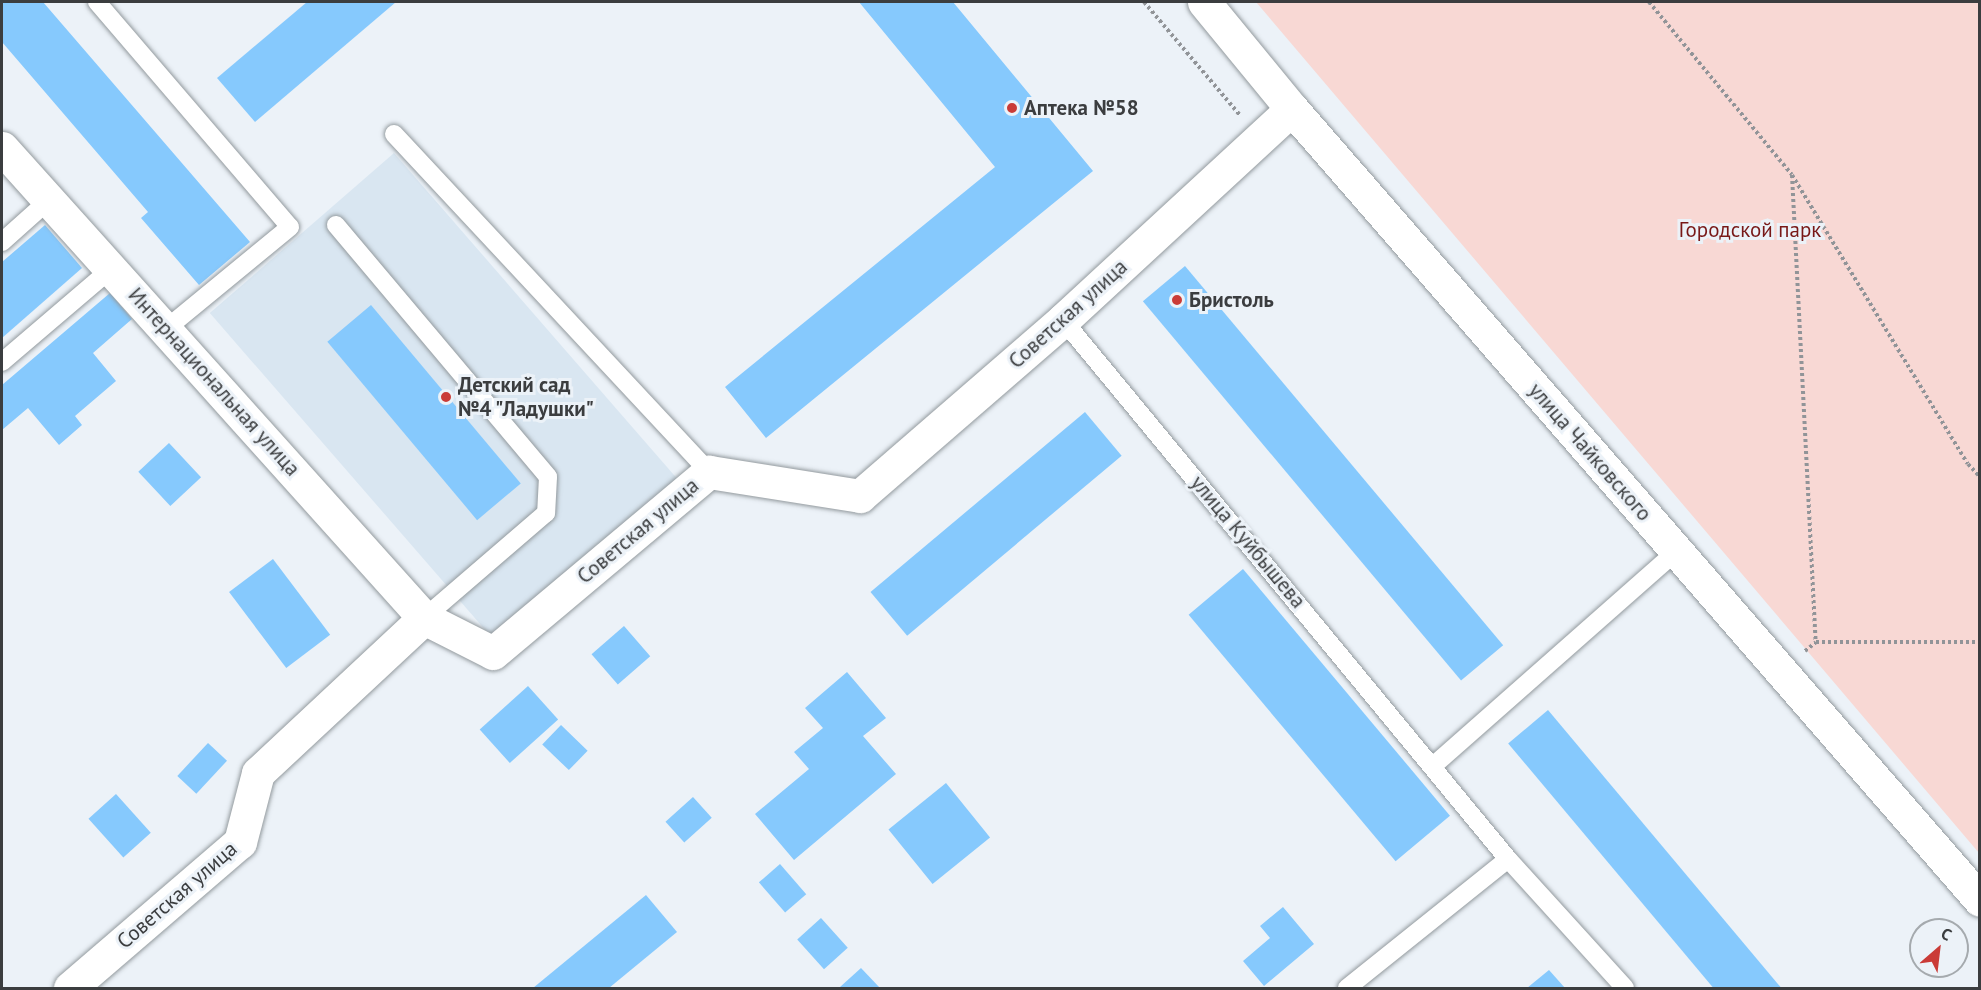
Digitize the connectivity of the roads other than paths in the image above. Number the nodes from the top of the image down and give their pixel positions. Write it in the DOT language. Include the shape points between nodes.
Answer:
graph roads {
  1 [pos="97,2"];
  2 [pos="1204,2"];
  3 [pos="1292,109"];
  4 [pos="394,134"];
  5 [pos="2,148"];
  6 [pos="49,200"];
  7 [pos="336,225"];
  8 [pos="2,242"];
  9 [pos="112,268"];
  10 [pos="1063,320"];
  11 [pos="167,328"];
  12 [pos="2,363"];
  13 [pos="709,472"];
  14 [pos="1677,551"];
  15 [pos="424,618"];
  16 [pos="1434,765"];
  17 [pos="1508,859"];
  18 [pos="1980,900"];
  19 [pos="70,988"];
  20 [pos="1347,988"];
  21 [pos="1625,988"];
  1 -- 11 [label="lane" via="290,227"];
  2 -- 3 [label="street, улица Чайковского"];
  3 -- 10 [label="street, Советская улица"];
  3 -- 14 [label="street, улица Чайковского"];
  4 -- 13 [label="lane"];
  5 -- 6 [label="street, Интернациональная улица"];
  6 -- 8 [label="lane"];
  6 -- 9 [label="street, Интернациональная улица"];
  7 -- 15 [label="lane" via="548,477 546,513"];
  9 -- 11 [label="street, Интернациональная улица"];
  9 -- 12 [label="lane"];
  10 -- 13 [label="street, Советская улица" via="860,496"];
  10 -- 16 [label="lane, улица Куйбышева"];
  11 -- 15 [label="street, Интернациональная улица"];
  13 -- 15 [label="street, Советская улица" via="493,653"];
  14 -- 16 [label="lane"];
  14 -- 18 [label="street, улица Чайковского"];
  15 -- 19 [label="street, Советская улица" via="258,773 240,842"];
  16 -- 17 [label="lane, улица Куйбышева"];
  17 -- 20 [label="lane"];
  17 -- 21 [label="lane, улица Куйбышева"];
}
